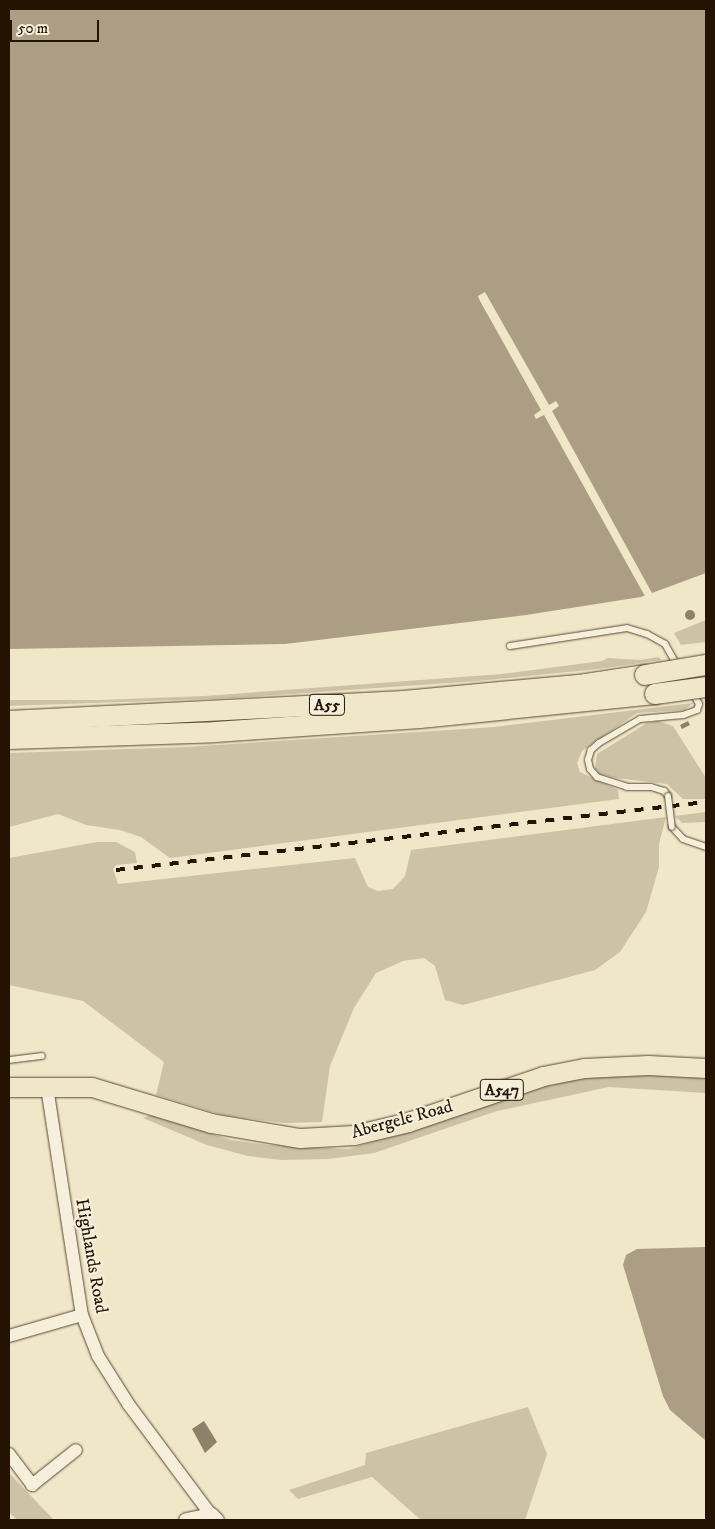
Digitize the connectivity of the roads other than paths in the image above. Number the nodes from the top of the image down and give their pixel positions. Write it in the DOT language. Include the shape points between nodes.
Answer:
graph roads {
  1 [pos="510,646"];
  2 [pos="706,665"];
  3 [pos="706,687"];
  4 [pos="9,721"];
  5 [pos="9,739"];
  6 [pos="706,848"];
  7 [pos="42,1056"];
  8 [pos="9,1060"];
  9 [pos="706,1068"];
  10 [pos="9,1087"];
  11 [pos="46,1087"];
  12 [pos="82,1315"];
  13 [pos="9,1336"];
  14 [pos="76,1450"];
  15 [pos="9,1454"];
  16 [pos="214,1518"];
  17 [pos="186,1520"];
  1 -- 6 [label="lane, bridge" via="627,628 665,644 698,704 697,710 683,715 640,719 599,743 591,750 588,760 597,777 627,788 651,787 664,791 668,796 672,827 683,839"];
  2 -- 4 [label="highway, A55, bridge" via="586,684 404,701"];
  3 -- 5 [label="highway, A55, bridge" via="420,718 224,731"];
  7 -- 8 [label="lane"];
  9 -- 11 [label="main road, Abergele Road / A547" via="648,1065 584,1068 543,1076 408,1122 354,1135 300,1138 211,1123 92,1087"];
  10 -- 11 [label="main road, Abergele Road / A547"];
  11 -- 12 [label="street, Highlands Road"];
  12 -- 13 [label="street"];
  12 -- 16 [label="street, Highlands Road" via="98,1356 129,1405"];
  14 -- 15 [label="street" via="32,1485"];
  16 -- 17 [label="street"];
}
